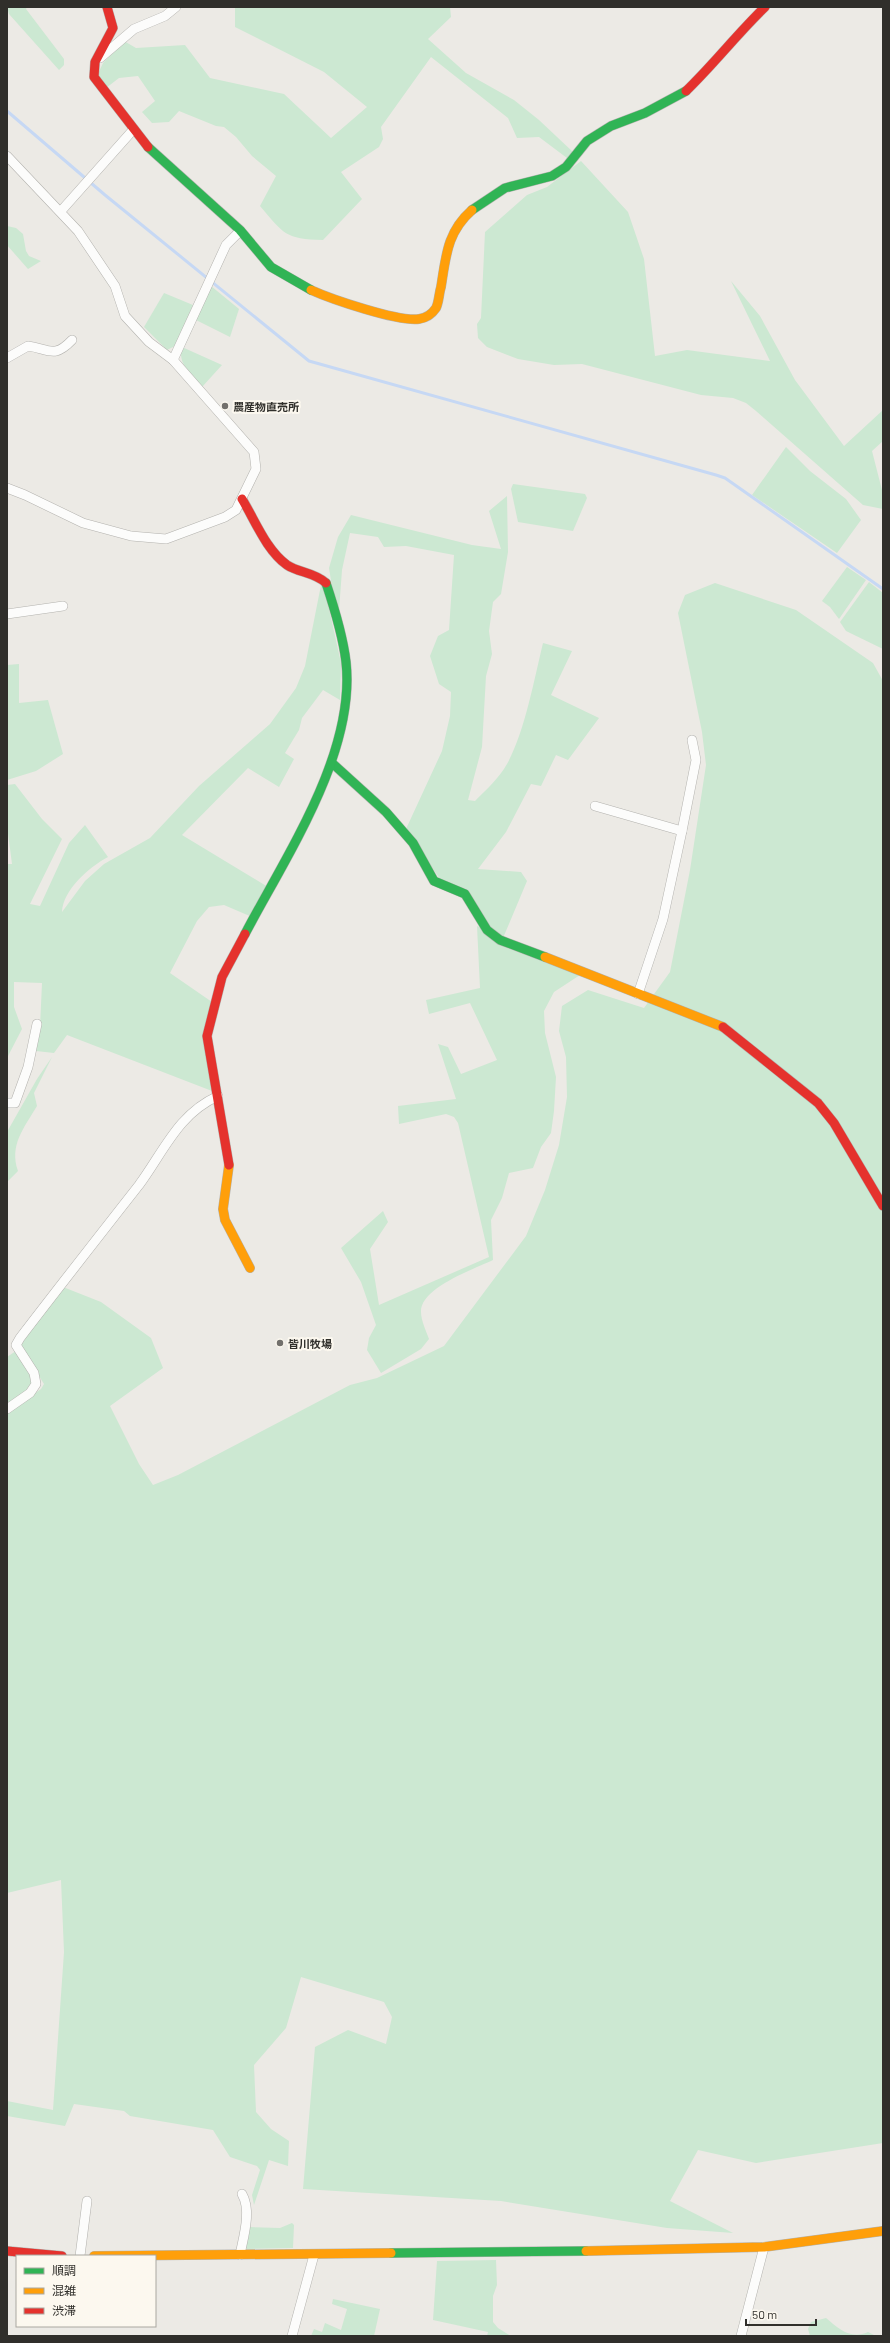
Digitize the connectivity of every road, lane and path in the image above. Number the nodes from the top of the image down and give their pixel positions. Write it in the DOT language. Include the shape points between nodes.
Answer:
graph roads {
  1 [pos="107,7"];
  2 [pos="176,7"];
  3 [pos="764,7"];
  4 [pos="95,62"];
  5 [pos="133,130"];
  6 [pos="7,156"];
  7 [pos="61,211"];
  8 [pos="240,231"];
  9 [pos="72,340"];
  10 [pos="7,358"];
  11 [pos="173,360"];
  12 [pos="7,488"];
  13 [pos="242,499"];
  14 [pos="63,606"];
  15 [pos="7,614"];
  16 [pos="692,740"];
  17 [pos="332,763"];
  18 [pos="596,806"];
  19 [pos="682,830"];
  20 [pos="638,994"];
  21 [pos="37,1024"];
  22 [pos="218,1096"];
  23 [pos="7,1103"];
  24 [pos="883,1206"];
  25 [pos="250,1268"];
  26 [pos="7,1409"];
  27 [pos="242,2194"];
  28 [pos="87,2202"];
  29 [pos="883,2232"];
  30 [pos="764,2247"];
  31 [pos="7,2251"];
  32 [pos="51,2255"];
  33 [pos="80,2255"];
  34 [pos="240,2255"];
  35 [pos="314,2255"];
  36 [pos="156,2256"];
  37 [pos="292,2336"];
  38 [pos="741,2336"];
  1 -- 4 [label="street" via="113,28"];
  2 -- 4 [label="street" via="165,16 134,29"];
  3 -- 8 [label="street" via="737,34 714,64 686,91 645,113 611,126 587,141 566,167 552,176 505,188 471,211 449,241 437,306 428,318 420,320 398,317 317,293 275,271"];
  4 -- 5 [label="street" via="94,77"];
  5 -- 7 [label="street"];
  5 -- 8 [label="street" via="167,166 188,182"];
  6 -- 7 [label="street"];
  7 -- 11 [label="street" via="115,286 125,316 149,342"];
  8 -- 11 [label="street" via="226,245"];
  9 -- 10 [label="street" via="54,353 28,346"];
  11 -- 13 [label="street" via="254,452 256,469"];
  12 -- 13 [label="street" via="25,494 83,523 150,539 179,536 225,517 236,510"];
  13 -- 17 [label="street" via="278,559 290,567 317,575 326,582 346,662 344,708"];
  14 -- 15 [label="street"];
  16 -- 19 [label="street" via="696,760"];
  17 -- 20 [label="street" via="386,812 413,842 434,881 465,894 488,933"];
  17 -- 22 [label="street" via="323,788 222,977 207,1036"];
  18 -- 19 [label="street"];
  19 -- 20 [label="street" via="662,919"];
  20 -- 24 [label="street" via="726,1028 795,1082 818,1103 834,1123"];
  21 -- 23 [label="street" via="28,1067 15,1103"];
  22 -- 25 [label="street" via="229,1174 223,1209 225,1220"];
  22 -- 26 [label="street" via="203,1103 177,1127 147,1174 20,1338 16,1345 34,1373 36,1384 30,1393"];
  27 -- 34 [label="street" via="246,2205 246,2217"];
  28 -- 33 [label="street"];
  29 -- 30 [label="street"];
  30 -- 35 [label="street"];
  30 -- 38 [label="street"];
  31 -- 32 [label="street"];
  34 -- 35 [label="street"];
  34 -- 36 [label="street"];
  35 -- 37 [label="street"];
}
